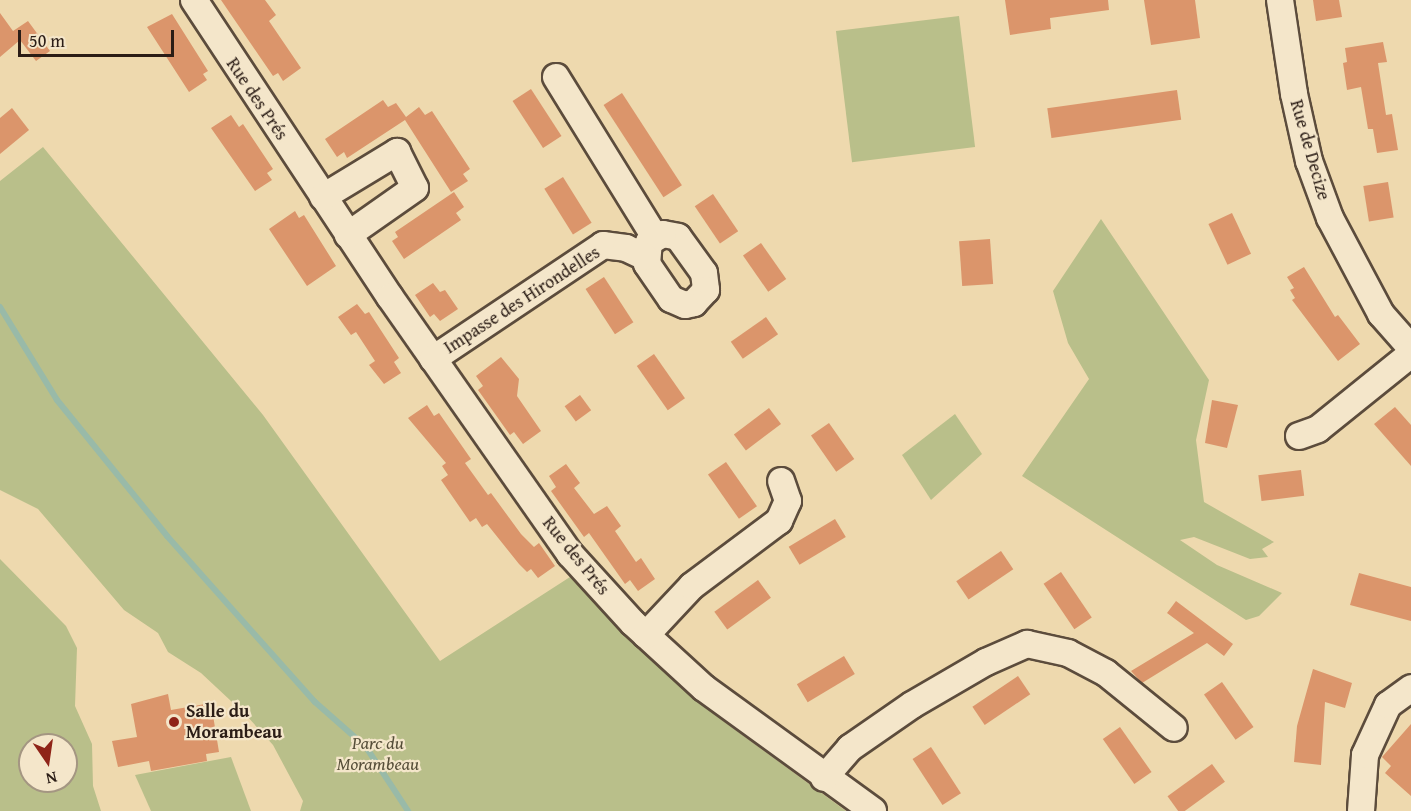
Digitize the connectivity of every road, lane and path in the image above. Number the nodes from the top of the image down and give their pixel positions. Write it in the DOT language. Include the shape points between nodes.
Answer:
graph roads {
  1 [pos="194,0"];
  2 [pos="1280,0"];
  3 [pos="556,77"];
  4 [pos="323,197"];
  5 [pos="348,235"];
  6 [pos="1381,314"];
  7 [pos="1411,317"];
  8 [pos="1411,348"];
  9 [pos="1411,354"];
  10 [pos="433,359"];
  11 [pos="1299,436"];
  12 [pos="781,481"];
  13 [pos="646,635"];
  14 [pos="1411,688"];
  15 [pos="1174,728"];
  16 [pos="824,778"];
  17 [pos="873,811"];
  18 [pos="1361,811"];
  1 -- 4 [label="street, Rue des Prés"];
  2 -- 6 [label="street, Rue de Decize" via="1309,161 1330,218"];
  3 -- 10 [label="street, Impasse des Hirondelles" via="650,247 603,245"];
  4 -- 5 [label="street, Rue des Prés"];
  4 -- 5 [label="street" via="397,152 415,188"];
  5 -- 10 [label="street, Rue des Prés"];
  6 -- 7 [label="street"];
  6 -- 8 [label="street, Rue de Decize"];
  9 -- 11 [label="street" via="1318,429"];
  10 -- 13 [label="street, Rue des Prés" via="570,554"];
  12 -- 13 [label="street" via="788,501 779,520 693,586"];
  13 -- 16 [label="street, Rue des Prés" via="704,688"];
  14 -- 18 [label="street" via="1388,705 1365,755"];
  15 -- 16 [label="street" via="1106,673 1068,653 1027,644 986,662 912,705 850,748"];
  16 -- 17 [label="street, Rue des Prés"];
}
